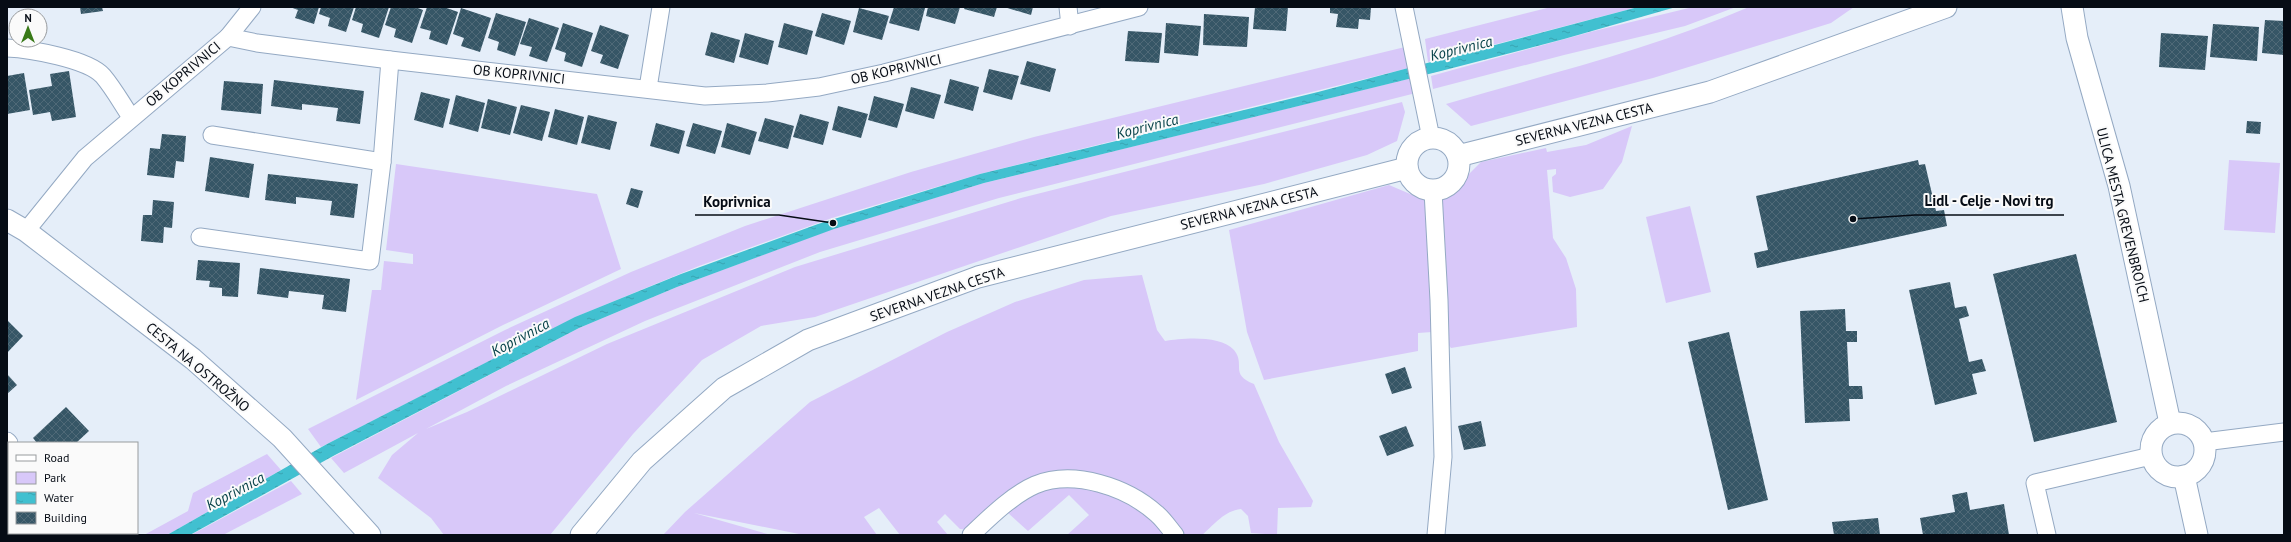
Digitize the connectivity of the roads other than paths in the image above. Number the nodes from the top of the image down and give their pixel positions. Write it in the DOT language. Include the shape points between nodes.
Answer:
graph roads {
  1 [pos="252,7"];
  2 [pos="661,7"];
  3 [pos="1068,7"];
  4 [pos="1139,7"];
  5 [pos="1404,7"];
  6 [pos="1946,7"];
  7 [pos="2072,7"];
  8 [pos="1070,26"];
  9 [pos="228,37"];
  10 [pos="7,48"];
  11 [pos="390,60"];
  12 [pos="648,88"];
  13 [pos="131,117"];
  14 [pos="212,135"];
  15 [pos="1431,138"];
  16 [pos="1458,156"];
  17 [pos="382,162"];
  18 [pos="1407,168"];
  19 [pos="1433,191"];
  20 [pos="7,220"];
  21 [pos="26,231"];
  22 [pos="200,237"];
  23 [pos="2170,423"];
  24 [pos="2284,432"];
  25 [pos="2204,442"];
  26 [pos="2151,456"];
  27 [pos="2184,476"];
  28 [pos="370,535"];
  29 [pos="580,535"];
  30 [pos="970,535"];
  31 [pos="1175,535"];
  32 [pos="1436,535"];
  33 [pos="2047,535"];
  34 [pos="2197,535"];
  1 -- 9 [label="street"];
  2 -- 12 [label="street"];
  3 -- 8 [label="street"];
  4 -- 8 [label="street, OB KOPRIVNICI"];
  5 -- 15 [label="street"];
  6 -- 16 [label="street, SEVERNA VEZNA CESTA" via="1710,92"];
  7 -- 23 [label="street, ULICA MESTA GREVENBROICH" via="2077,38 2119,186"];
  8 -- 12 [label="street, OB KOPRIVNICI" via="819,87 705,96"];
  9 -- 11 [label="street, OB KOPRIVNICI"];
  9 -- 13 [label="street, OB KOPRIVNICI"];
  10 -- 13 [label="street" via="21,48 75,60 102,75"];
  11 -- 12 [label="street, OB KOPRIVNICI"];
  11 -- 17 [label="street"];
  13 -- 21 [label="street, OB KOPRIVNICI" via="85,158"];
  14 -- 17 [label="street"];
  15 -- 16 [label="street" via="1448,143"];
  15 -- 18 [label="street" via="1422,140 1413,148 1407,160"];
  16 -- 19 [label="street" via="1458,174 1453,181 1447,187"];
  17 -- 22 [label="street" via="370,261"];
  18 -- 19 [label="street" via="1414,183"];
  18 -- 29 [label="street, SEVERNA VEZNA CESTA" via="978,277 808,340 724,388 642,461"];
  19 -- 32 [label="street" via="1443,457"];
  20 -- 21 [label="street, CESTA NA OSTROŽNO"];
  21 -- 28 [label="street, CESTA NA OSTROŽNO" via="193,359 282,438"];
  23 -- 25 [label="street" via="2187,424 2195,428"];
  23 -- 26 [label="street" via="2156,432 2150,447"];
  24 -- 25 [label="street"];
  25 -- 27 [label="street" via="2205,451 2201,463 2192,473"];
  26 -- 27 [label="street" via="2160,471 2167,475"];
  26 -- 33 [label="street" via="2035,483"];
  27 -- 34 [label="street"];
  30 -- 31 [label="street" via="1000,508 1035,485 1059,479 1083,480 1126,494 1157,514"];
}
